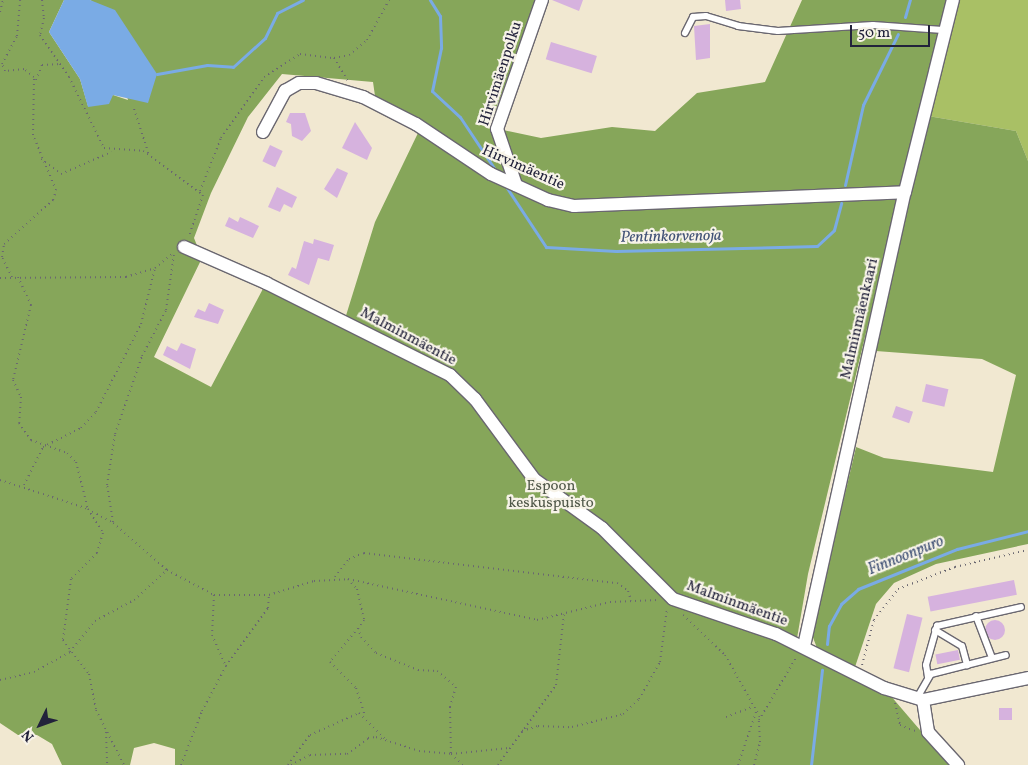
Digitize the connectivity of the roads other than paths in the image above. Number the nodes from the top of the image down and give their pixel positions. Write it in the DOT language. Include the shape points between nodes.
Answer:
graph roads {
  1 [pos="542,0"];
  2 [pos="953,0"];
  3 [pos="943,30"];
  4 [pos="685,33"];
  5 [pos="263,132"];
  6 [pos="516,185"];
  7 [pos="904,192"];
  8 [pos="179,250"];
  9 [pos="1021,607"];
  10 [pos="976,616"];
  11 [pos="935,630"];
  12 [pos="804,646"];
  13 [pos="1006,655"];
  14 [pos="992,658"];
  15 [pos="967,665"];
  16 [pos="928,677"];
  17 [pos="1028,678"];
  18 [pos="920,699"];
  19 [pos="958,765"];
  1 -- 6 [label="street, Hirvimäenpolku" via="497,129"];
  2 -- 3 [label="street, Malminmäenkaari"];
  3 -- 4 [label="lane" via="873,26 778,31 738,26 706,16 693,17"];
  3 -- 7 [label="street, Malminmäenkaari"];
  5 -- 6 [label="street, Hirvimäentie" via="276,104 299,83 356,95 416,124 458,155"];
  6 -- 7 [label="street, Hirvimäentie" via="548,200 574,206"];
  7 -- 12 [label="street, Malminmäenkaari"];
  8 -- 12 [label="street, Malminmäentie" via="266,283 450,375 475,399 534,479 602,528 671,605"];
  9 -- 10 [label="lane"];
  10 -- 11 [label="lane" via="946,622"];
  10 -- 14 [label="lane"];
  11 -- 15 [label="lane" via="962,646"];
  11 -- 16 [label="lane" via="926,665"];
  12 -- 18 [label="street, Malminmäentie" via="859,675"];
  13 -- 14 [label="lane"];
  14 -- 15 [label="lane"];
  15 -- 16 [label="lane"];
  16 -- 18 [label="lane"];
  17 -- 18 [label="street, Malminmäentie"];
  18 -- 19 [label="street" via="928,732"];
}
